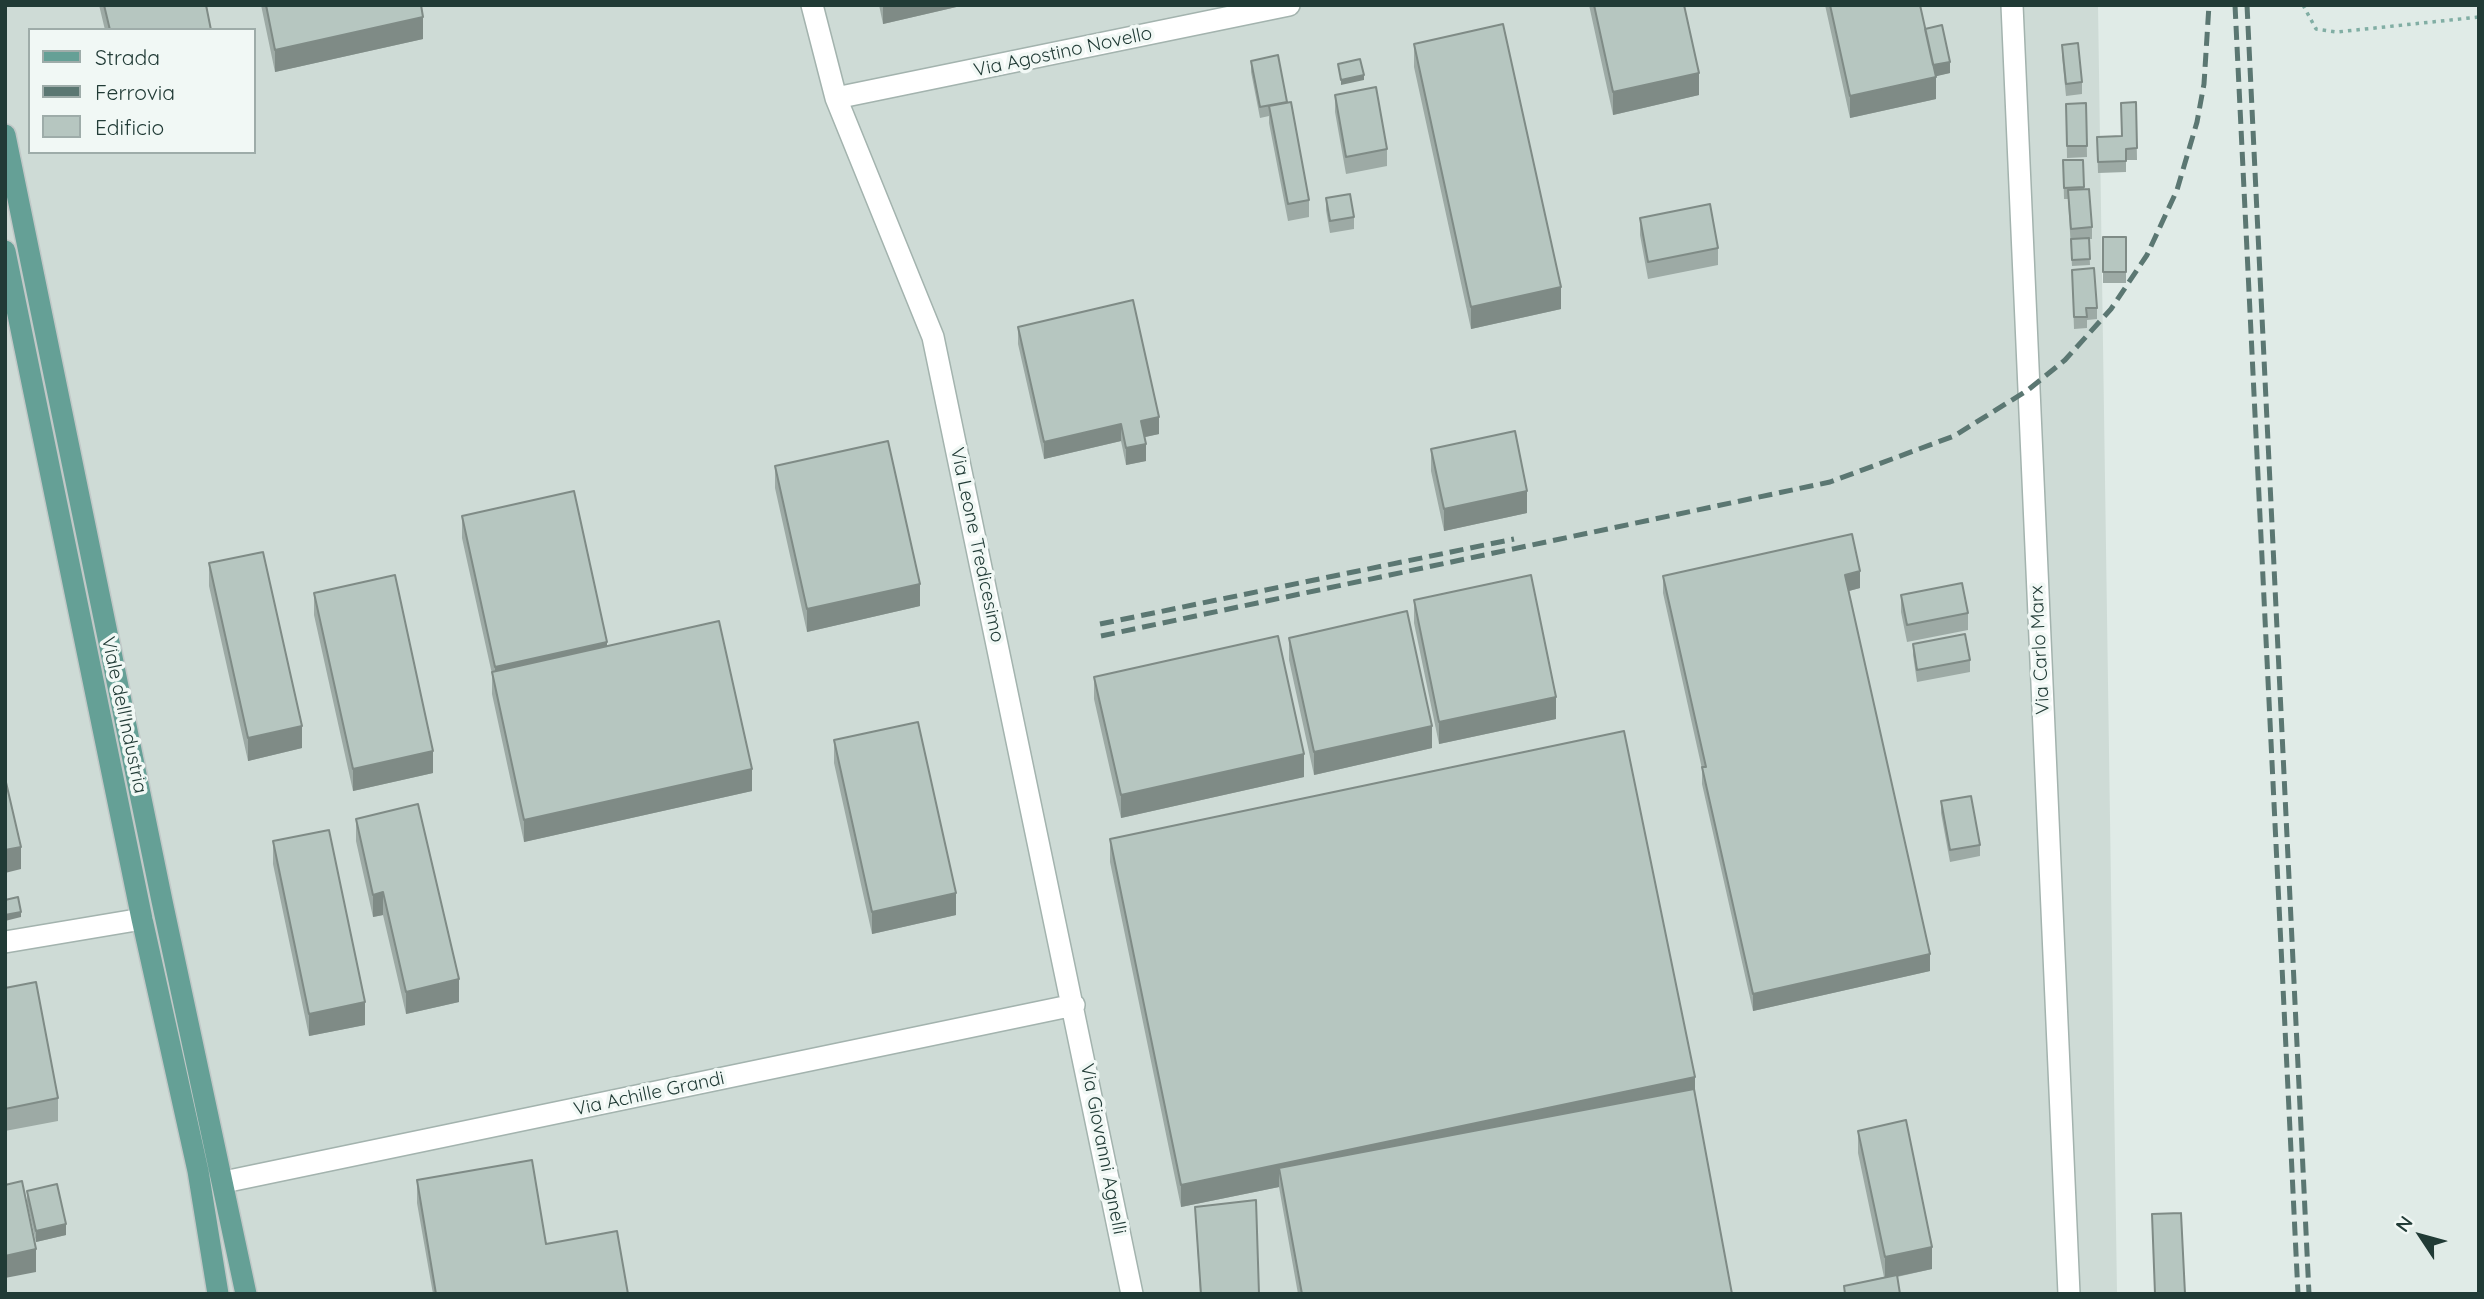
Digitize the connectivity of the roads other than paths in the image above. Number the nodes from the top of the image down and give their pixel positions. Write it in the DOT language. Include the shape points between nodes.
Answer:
graph roads {
  1 [pos="812,5"];
  2 [pos="1289,5"];
  3 [pos="2012,5"];
  4 [pos="836,98"];
  5 [pos="5,135"];
  6 [pos="5,251"];
  7 [pos="142,919"];
  8 [pos="5,942"];
  9 [pos="1074,1005"];
  10 [pos="224,1182"];
  11 [pos="218,1294"];
  12 [pos="246,1294"];
  13 [pos="1132,1294"];
  14 [pos="2069,1294"];
  1 -- 4 [label="street, Via Leone Tredicesimo"];
  2 -- 4 [label="street, Via Agostino Novello"];
  3 -- 14 [label="street, Via Carlo Marx"];
  4 -- 9 [label="street, Via Leone Tredicesimo" via="933,337"];
  5 -- 10 [label="main road, Viale dell'Industria"];
  6 -- 7 [label="main road, Viale dell'Industria"];
  7 -- 8 [label="street"];
  7 -- 11 [label="main road, Viale dell'Industria" via="198,1171"];
  9 -- 10 [label="street, Via Achille Grandi"];
  9 -- 13 [label="street, Via Giovanni Agnelli"];
  10 -- 12 [label="main road, Viale dell'Industria"];
}
